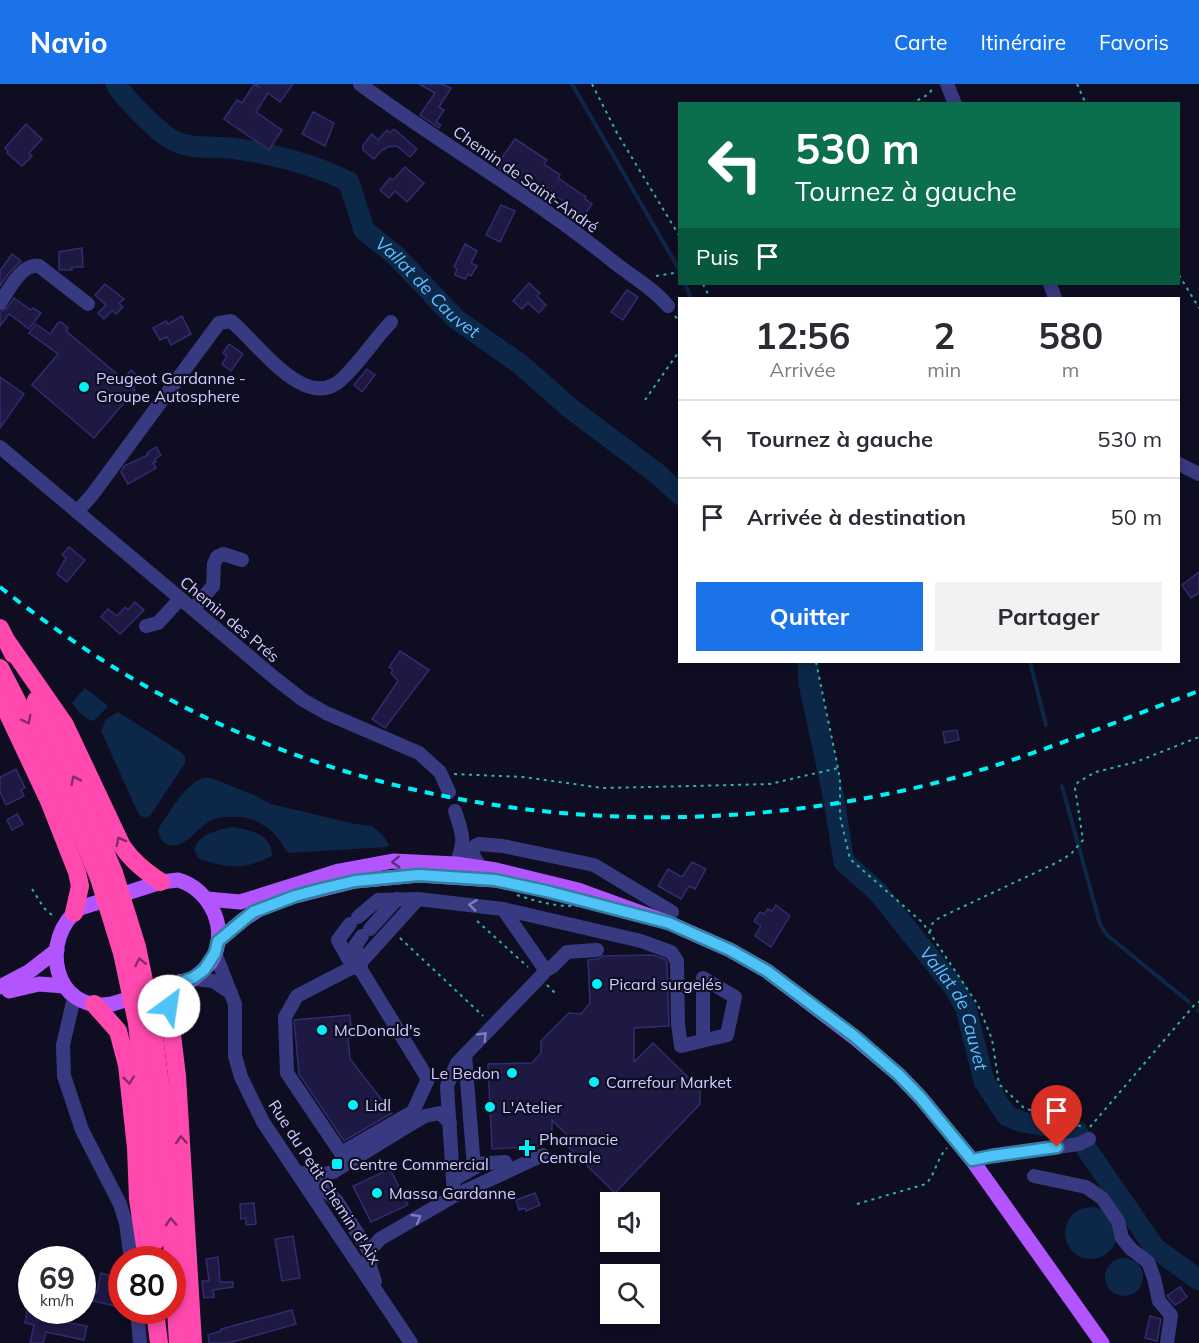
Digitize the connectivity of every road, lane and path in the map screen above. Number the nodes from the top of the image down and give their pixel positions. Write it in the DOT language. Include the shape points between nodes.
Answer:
graph roads {
  1 [pos="360,84"];
  2 [pos="592,84"];
  3 [pos="936,84"];
  4 [pos="947,84"];
  5 [pos="1077,84"];
  6 [pos="914,102"];
  7 [pos="954,102"];
  8 [pos="1085,102"];
  9 [pos="678,230"];
  10 [pos="678,273"];
  11 [pos="674,274"];
  12 [pos="1180,277"];
  13 [pos="0,303"];
  14 [pos="88,304"];
  15 [pos="668,306"];
  16 [pos="1199,308"];
  17 [pos="390,322"];
  18 [pos="678,353"];
  19 [pos="645,400"];
  20 [pos="0,447"];
  21 [pos="1180,464"];
  22 [pos="1199,474"];
  23 [pos="77,512"];
  24 [pos="242,560"];
  25 [pos="180,599"];
  26 [pos="193,609"];
  27 [pos="146,626"];
  28 [pos="4,636"];
  29 [pos="816,663"];
  30 [pos="0,668"];
  31 [pos="0,697"];
  32 [pos="1199,737"];
  33 [pos="838,768"];
  34 [pos="446,785"];
  35 [pos="455,811"];
  36 [pos="456,864"];
  37 [pos="480,867"];
  38 [pos="107,875"];
  39 [pos="160,882"];
  40 [pos="32,889"];
  41 [pos="513,893"];
  42 [pos="207,899"];
  43 [pos="397,899"];
  44 [pos="418,899"];
  45 [pos="581,905"];
  46 [pos="503,909"];
  47 [pos="672,912"];
  48 [pos="652,917"];
  49 [pos="70,919"];
  50 [pos="477,921"];
  51 [pos="930,934"];
  52 [pos="400,938"];
  53 [pos="216,947"];
  54 [pos="57,950"];
  55 [pos="597,950"];
  56 [pos="358,966"];
  57 [pos="542,974"];
  58 [pos="187,980"];
  59 [pos="0,987"];
  60 [pos="69,992"];
  61 [pos="0,994"];
  62 [pos="232,994"];
  63 [pos="556,994"];
  64 [pos="1199,1002"];
  65 [pos="94,1004"];
  66 [pos="145,1021"];
  67 [pos="493,1026"];
  68 [pos="703,1040"];
  69 [pos="465,1055"];
  70 [pos="414,1111"];
  71 [pos="450,1123"];
  72 [pos="406,1127"];
  73 [pos="956,1140"];
  74 [pos="990,1141"];
  75 [pos="1084,1142"];
  76 [pos="543,1155"];
  77 [pos="992,1156"];
  78 [pos="357,1157"];
  79 [pos="288,1159"];
  80 [pos="972,1160"];
  81 [pos="473,1164"];
  82 [pos="508,1171"];
  83 [pos="1034,1176"];
  84 [pos="309,1177"];
  85 [pos="453,1180"];
  86 [pos="454,1196"];
  87 [pos="322,1198"];
  88 [pos="857,1204"];
  89 [pos="365,1245"];
  90 [pos="129,1246"];
  91 [pos="145,1246"];
  92 [pos="155,1246"];
  93 [pos="382,1300"];
  94 [pos="138,1324"];
  95 [pos="158,1324"];
  96 [pos="1103,1342"];
  97 [pos="140,1343"];
  98 [pos="160,1343"];
  99 [pos="178,1343"];
  100 [pos="193,1343"];
  101 [pos="411,1343"];
  102 [pos="1167,1343"];
  1 -- 15 [label="street, Chemin de Saint-André" via="598,249"];
  2 -- 9 [label="path" via="617,133"];
  3 -- 6 [label="path" via="929,94"];
  4 -- 7 [label="street"];
  5 -- 8 [label="path"];
  10 -- 11 [label="path"];
  12 -- 16 [label="path"];
  13 -- 14 [label="street" via="27,267 39,266"];
  17 -- 23 [label="street" via="342,379 331,387 317,389 291,378 231,321 219,323"];
  18 -- 19 [label="path"];
  20 -- 23 [label="street, Chemin des Prés"];
  21 -- 22 [label="street"];
  23 -- 25 [label="street, Chemin des Prés"];
  24 -- 26 [label="street" via="223,554 217,557 213,586"];
  25 -- 26 [label="street, Chemin des Prés"];
  25 -- 27 [label="street" via="158,623"];
  26 -- 34 [label="street, Chemin des Prés" via="303,700 419,753 432,763"];
  38 -- 28 [label="highway, one-way" via="97,826"];
  39 -- 28 [label="highway, one-way" via="130,858 122,846 65,725"];
  29 -- 33 [label="path"];
  30 -- 38 [label="highway, one-way"];
  31 -- 49 [label="highway" via="77,872 80,886"];
  32 -- 51 [label="path" via="1136,762 1096,772 1078,782 1075,796 1083,840 1073,852 939,918 932,924"];
  33 -- 34 [label="path" via="770,784 603,788 524,777 463,774 451,775"];
  33 -- 51 [label="path" via="840,816 850,859 923,923"];
  35 -- 36 [label="street" via="464,838"];
  36 -- 37 [label="main road"];
  36 -- 42 [label="main road, one-way" via="393,861 339,871 240,902"];
  37 -- 47 [label="street" via="472,853 479,844 594,865"];
  37 -- 48 [label="main road" via="578,890"];
  38 -- 66 [label="highway, bridge" via="137,947"];
  39 -- 42 [label="main road" via="185,882"];
  39 -- 49 [label="main road" via="80,908"];
  40 -- 49 [label="path" via="44,908"];
  41 -- 45 [label="path" via="538,902"];
  42 -- 53 [label="main road" via="215,913"];
  43 -- 44 [label="street"];
  43 -- 56 [label="street" via="355,946"];
  43 -- 56 [label="street" via="378,900 338,940"];
  46 -- 44 [label="street, one-way"];
  44 -- 56 [label="street"];
  46 -- 57 [label="street" via="544,968"];
  46 -- 68 [label="street" via="641,941 671,952 677,961 681,1046"];
  48 -- 53 [label="main road" via="495,880 399,876 355,881 263,907 244,919"];
  48 -- 73 [label="main road" via="699,935 767,971 899,1075"];
  49 -- 54 [label="main road"];
  50 -- 57 [label="path"];
  51 -- 64 [label="path" via="978,1005 992,1039 999,1084 1024,1108 1088,1129"];
  52 -- 67 [label="path"];
  53 -- 58 [label="main road" via="204,970"];
  53 -- 62 [label="street, Rue du Petit Chemin d'Aix" via="218,966"];
  54 -- 59 [label="main road"];
  54 -- 60 [label="main road" via="57,969"];
  55 -- 57 [label="street" via="567,952"];
  56 -- 70 [label="street" via="428,1079"];
  56 -- 70 [label="street" via="297,996 285,1017 287,1073 341,1153"];
  57 -- 63 [label="path"];
  57 -- 67 [label="street"];
  58 -- 62 [label="street" via="213,981"];
  58 -- 65 [label="main road" via="112,1004"];
  100 -- 58 [label="highway, one-way" via="177,1076 169,1010"];
  60 -- 61 [label="main road" via="32,985"];
  60 -- 65 [label="main road"];
  60 -- 90 [label="street" via="64,1076 82,1130 120,1204"];
  62 -- 79 [label="street, Rue du Petit Chemin d'Aix" via="237,1016 235,1056 241,1077 263,1122"];
  65 -- 91 [label="highway, one-way" via="118,1031 127,1065"];
  66 -- 92 [label="highway"];
  99 -- 66 [label="highway, one-way" via="165,1126"];
  69 -- 67 [label="street, one-way"];
  69 -- 71 [label="street" via="447,1086"];
  69 -- 81 [label="street"];
  70 -- 72 [label="street"];
  71 -- 72 [label="street" via="440,1113"];
  71 -- 85 [label="street"];
  72 -- 78 [label="street"];
  73 -- 80 [label="main road"];
  73 -- 88 [label="path" via="942,1153 926,1184"];
  74 -- 77 [label="street"];
  75 -- 77 [label="street"];
  76 -- 82 [label="street"];
  77 -- 80 [label="street"];
  78 -- 84 [label="street" via="333,1172"];
  78 -- 87 [label="street" via="333,1180"];
  79 -- 84 [label="street"];
  79 -- 87 [label="street, Rue du Petit Chemin d'Aix"];
  80 -- 96 [label="main road"];
  81 -- 82 [label="street" via="505,1162"];
  81 -- 85 [label="street" via="474,1168"];
  82 -- 86 [label="street"];
  83 -- 102 [label="street" via="1086,1187 1102,1198 1118,1221 1122,1238 1148,1262 1159,1301 1171,1315"];
  84 -- 87 [label="street"];
  85 -- 86 [label="street"];
  89 -- 86 [label="street, one-way"];
  87 -- 89 [label="street" via="336,1200"];
  87 -- 93 [label="street, Rue du Petit Chemin d'Aix" via="334,1228"];
  89 -- 93 [label="street"];
  93 -- 101 [label="street, Rue du Petit Chemin d'Aix"];
  94 -- 97 [label="street"];
  95 -- 98 [label="highway"];
}
